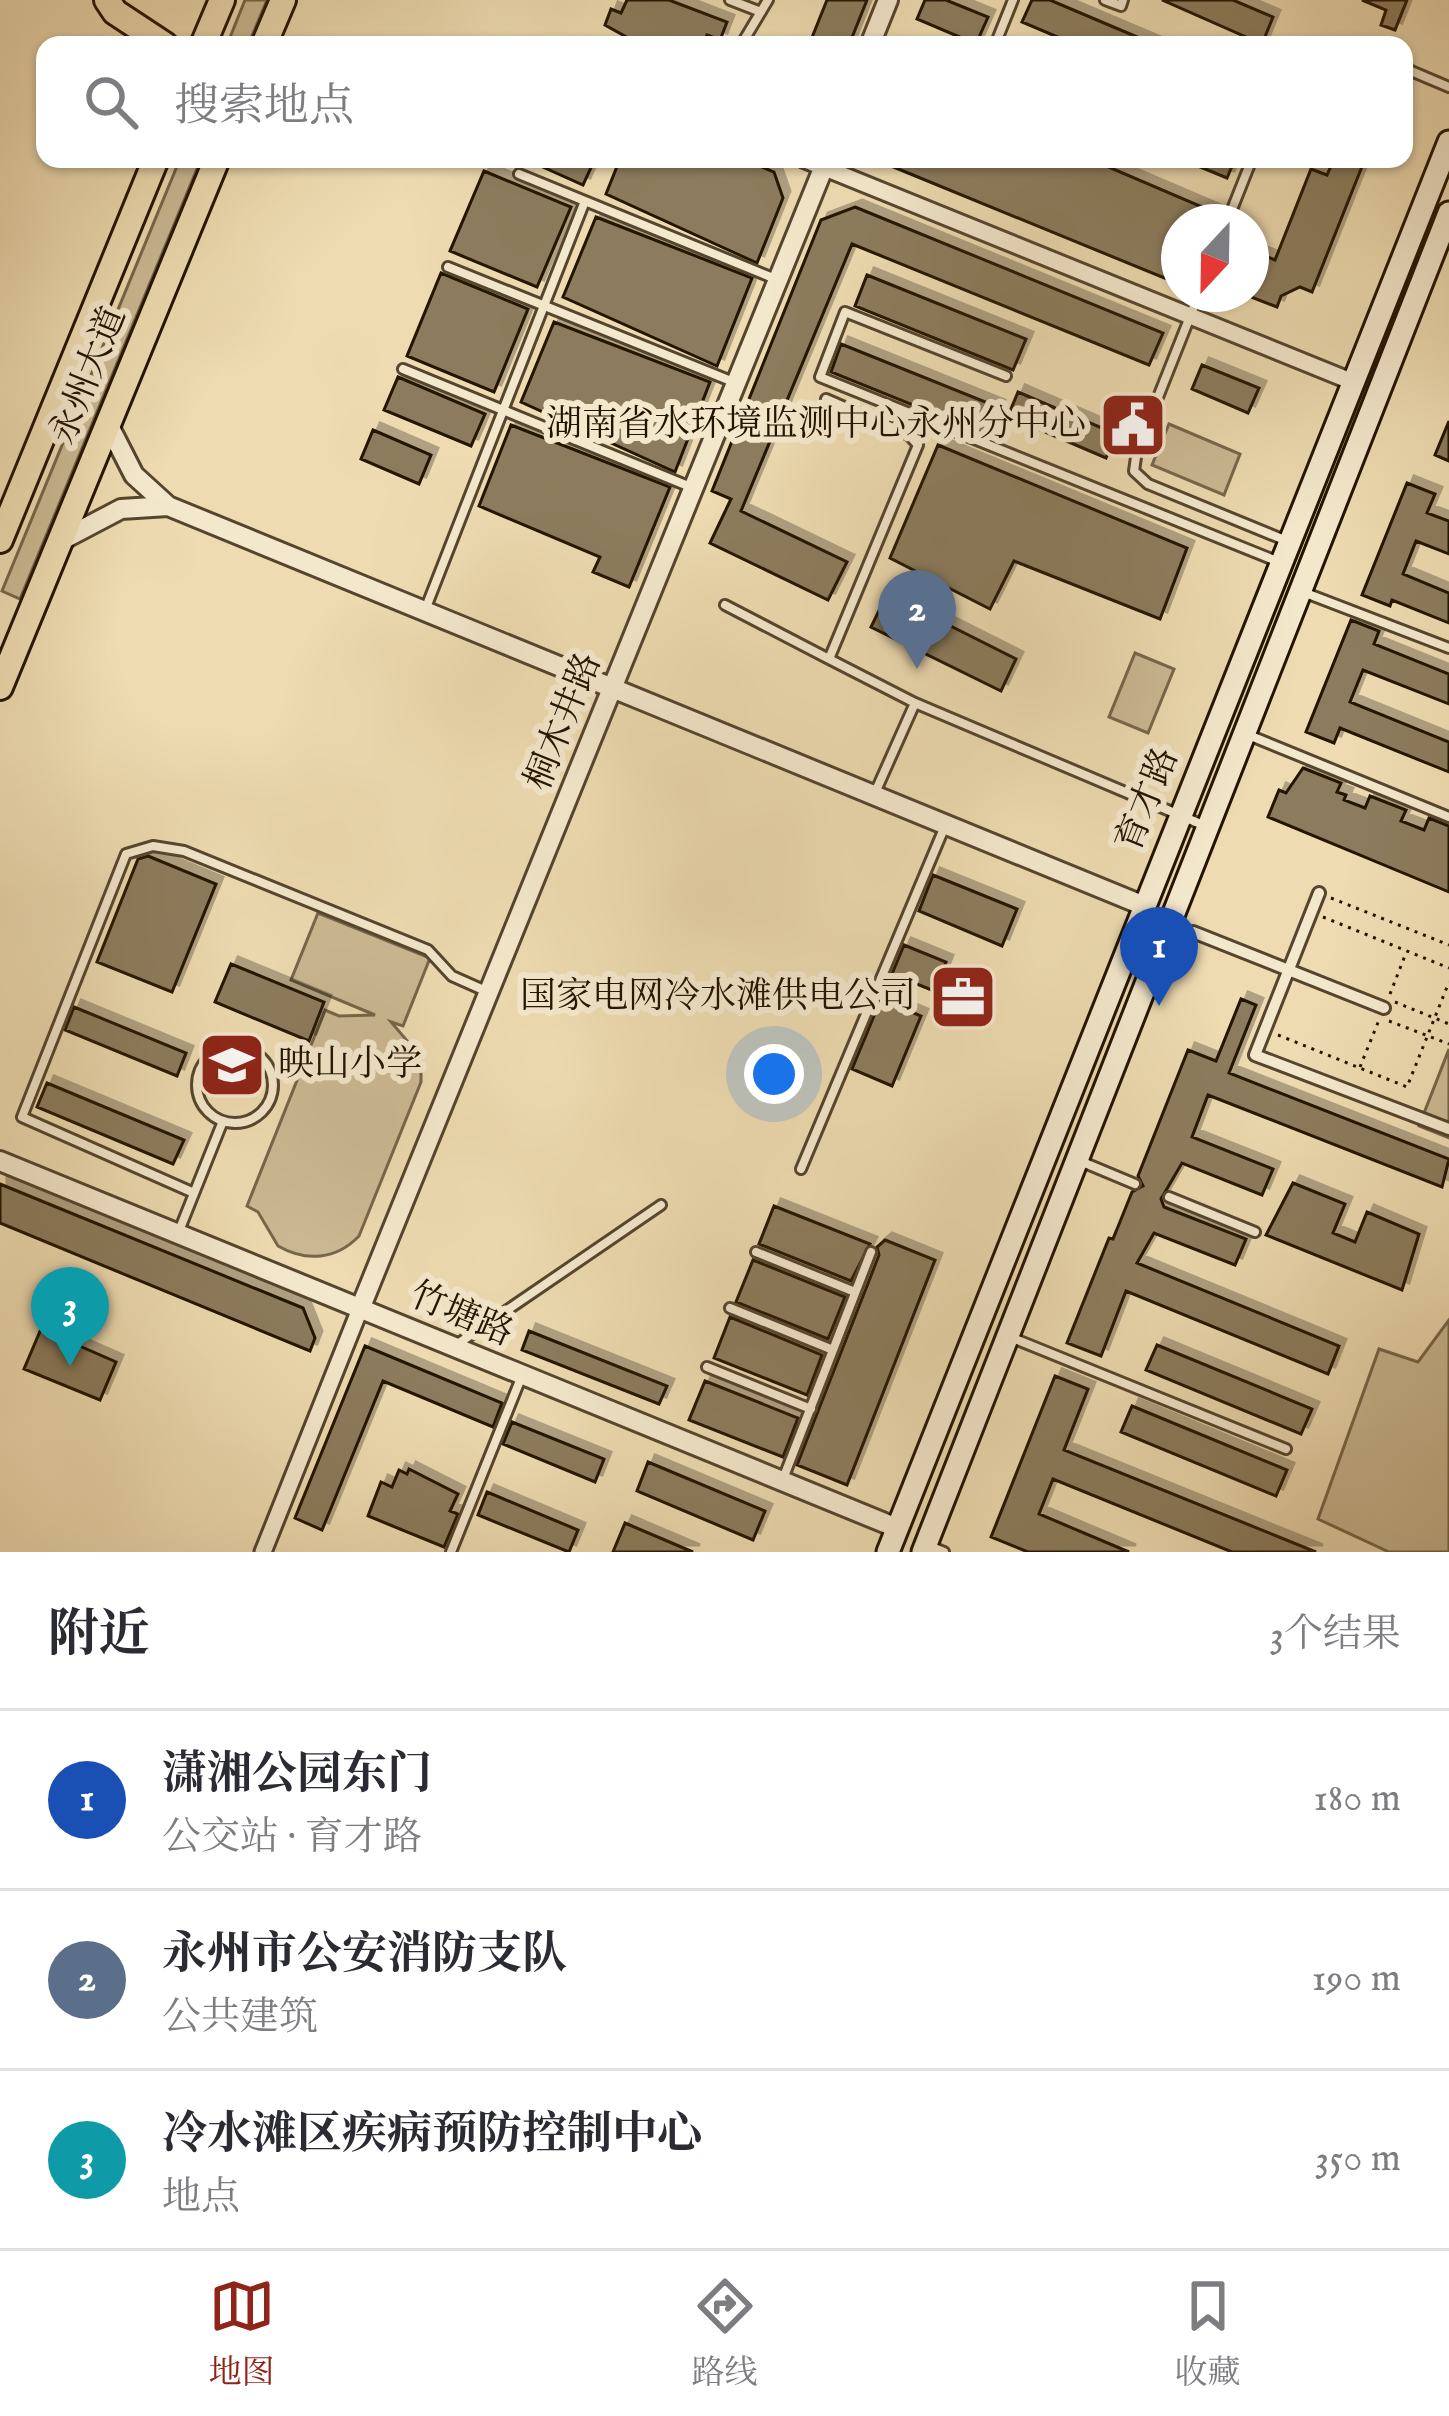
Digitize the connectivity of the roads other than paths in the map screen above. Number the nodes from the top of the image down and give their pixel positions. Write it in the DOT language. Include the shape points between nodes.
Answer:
graph roads {
  1 [pos="107,0"];
  2 [pos="222,0"];
  3 [pos="283,0"];
  4 [pos="730,0"];
  5 [pos="768,0"];
  6 [pos="888,0"];
  7 [pos="1013,0"];
  8 [pos="1105,0"];
  9 [pos="1123,0"];
  10 [pos="761,12"];
  11 [pos="151,36"];
  12 [pos="207,36"];
  13 [pos="268,36"];
  14 [pos="746,36"];
  15 [pos="874,36"];
  16 [pos="999,36"];
  17 [pos="1413,72"];
  18 [pos="1449,87"];
  19 [pos="1449,142"];
  20 [pos="152,168"];
  21 [pos="213,168"];
  22 [pos="824,168"];
  23 [pos="838,168"];
  24 [pos="1248,168"];
  25 [pos="519,174"];
  26 [pos="585,201"];
  27 [pos="1234,204"];
  28 [pos="1449,213"];
  29 [pos="448,267"];
  30 [pos="780,280"];
  31 [pos="543,305"];
  32 [pos="1192,312"];
  33 [pos="1191,316"];
  34 [pos="403,369"];
  35 [pos="1006,376"];
  36 [pos="1353,382"];
  37 [pos="737,384"];
  38 [pos="826,400"];
  39 [pos="502,410"];
  40 [pos="108,424"];
  41 [pos="694,489"];
  42 [pos="168,506"];
  43 [pos="0,540"];
  44 [pos="58,543"];
  45 [pos="1284,552"];
  46 [pos="1302,592"];
  47 [pos="725,605"];
  48 [pos="424,612"];
  49 [pos="1449,648"];
  50 [pos="829,659"];
  51 [pos="0,687"];
  52 [pos="614,687"];
  53 [pos="915,704"];
  54 [pos="1246,734"];
  55 [pos="874,795"];
  56 [pos="1178,814"];
  57 [pos="1449,818"];
  58 [pos="945,825"];
  59 [pos="1210,828"];
  60 [pos="1319,893"];
  61 [pos="1142,905"];
  62 [pos="1193,932"];
  63 [pos="1288,970"];
  64 [pos="489,993"];
  65 [pos="1384,1008"];
  66 [pos="223,1120"];
  67 [pos="1449,1129"];
  68 [pos="0,1161"];
  69 [pos="1078,1161"];
  70 [pos="800,1169"];
  71 [pos="1135,1184"];
  72 [pos="194,1193"];
  73 [pos="1169,1197"];
  74 [pos="662,1205"];
  75 [pos="1255,1232"];
  76 [pos="178,1233"];
  77 [pos="756,1252"];
  78 [pos="871,1252"];
  79 [pos="855,1292"];
  80 [pos="730,1308"];
  81 [pos="360,1309"];
  82 [pos="1008,1337"];
  83 [pos="453,1348"];
  84 [pos="833,1350"];
  85 [pos="706,1367"];
  86 [pos="522,1376"];
  87 [pos="811,1408"];
  88 [pos="1286,1449"];
  89 [pos="782,1480"];
  90 [pos="897,1528"];
  91 [pos="931,1550"];
  92 [pos="262,1552"];
  93 [pos="451,1552"];
  94 [pos="888,1552"];
  1 -- 11 [label="main road"];
  2 -- 12 [label="main road"];
  3 -- 13 [label="main road"];
  4 -- 10 [label="lane"];
  5 -- 10 [label="lane"];
  6 -- 15 [label="street"];
  7 -- 16 [label="lane"];
  8 -- 9 [label="lane"];
  10 -- 14 [label="lane"];
  17 -- 18 [label="lane"];
  19 -- 36 [label="main road, 育才路"];
  20 -- 43 [label="main road, 永州大道"];
  21 -- 40 [label="main road, 永州大道"];
  22 -- 30 [label="street, 桐木井路"];
  23 -- 33 [label="street"];
  24 -- 27 [label="lane"];
  25 -- 26 [label="lane"];
  26 -- 30 [label="lane"];
  26 -- 31 [label="lane"];
  28 -- 46 [label="main road, 育才路"];
  29 -- 31 [label="lane"];
  30 -- 37 [label="street, 桐木井路"];
  31 -- 37 [label="lane"];
  31 -- 39 [label="lane"];
  32 -- 33 [label="lane"];
  33 -- 36 [label="street"];
  33 -- 45 [label="lane" via="1134,471"];
  34 -- 39 [label="lane"];
  35 -- 45 [label="lane" via="845,311 820,377"];
  36 -- 45 [label="main road, 育才路"];
  37 -- 41 [label="street, 桐木井路"];
  38 -- 50 [label="lane" via="918,445"];
  39 -- 41 [label="lane"];
  39 -- 48 [label="lane"];
  40 -- 42 [label="street" via="134,475"];
  40 -- 44 [label="main road, 永州大道"];
  41 -- 52 [label="street, 桐木井路"];
  42 -- 44 [label="street" via="121,508"];
  42 -- 48 [label="street"];
  44 -- 51 [label="main road, 永州大道"];
  45 -- 56 [label="main road, 育才路"];
  46 -- 49 [label="lane"];
  46 -- 54 [label="main road, 育才路"];
  47 -- 50 [label="lane"];
  48 -- 52 [label="street"];
  50 -- 53 [label="lane"];
  52 -- 55 [label="street"];
  52 -- 64 [label="street, 桐木井路"];
  53 -- 55 [label="lane"];
  53 -- 56 [label="lane"];
  54 -- 57 [label="lane"];
  54 -- 59 [label="main road, 育才路"];
  55 -- 58 [label="street"];
  56 -- 59 [label="lane"];
  56 -- 61 [label="main road, 育才路"];
  58 -- 61 [label="street"];
  58 -- 70 [label="lane"];
  59 -- 69 [label="main road, 育才路"];
  60 -- 63 [label="street"];
  61 -- 90 [label="main road, 育才路"];
  62 -- 63 [label="street"];
  63 -- 65 [label="street"];
  63 -- 67 [label="street" via="1255,1054"];
  64 -- 72 [label="lane" via="452,976 428,950 184,851 153,846 127,854 22,1117"];
  64 -- 81 [label="street, 桐木井路"];
  66 -- 66 [label="lane" via="255,1118 272,1098 266,1061 245,1047 210,1055 197,1076 200,1101"];
  66 -- 72 [label="lane"];
  68 -- 76 [label="street, 竹塘路"];
  69 -- 71 [label="lane"];
  69 -- 82 [label="main road, 育才路"];
  72 -- 76 [label="lane"];
  73 -- 75 [label="lane"];
  74 -- 83 [label="lane"];
  76 -- 81 [label="street, 竹塘路"];
  77 -- 79 [label="lane"];
  78 -- 79 [label="lane"];
  79 -- 84 [label="lane"];
  80 -- 84 [label="lane"];
  81 -- 83 [label="street, 竹塘路"];
  81 -- 92 [label="street"];
  82 -- 88 [label="lane"];
  82 -- 91 [label="main road, 育才路"];
  83 -- 86 [label="street, 竹塘路"];
  84 -- 87 [label="lane"];
  85 -- 87 [label="lane"];
  86 -- 89 [label="street, 竹塘路"];
  86 -- 93 [label="lane"];
  87 -- 89 [label="lane"];
  89 -- 90 [label="street, 竹塘路"];
  90 -- 94 [label="main road, 育才路"];
}
